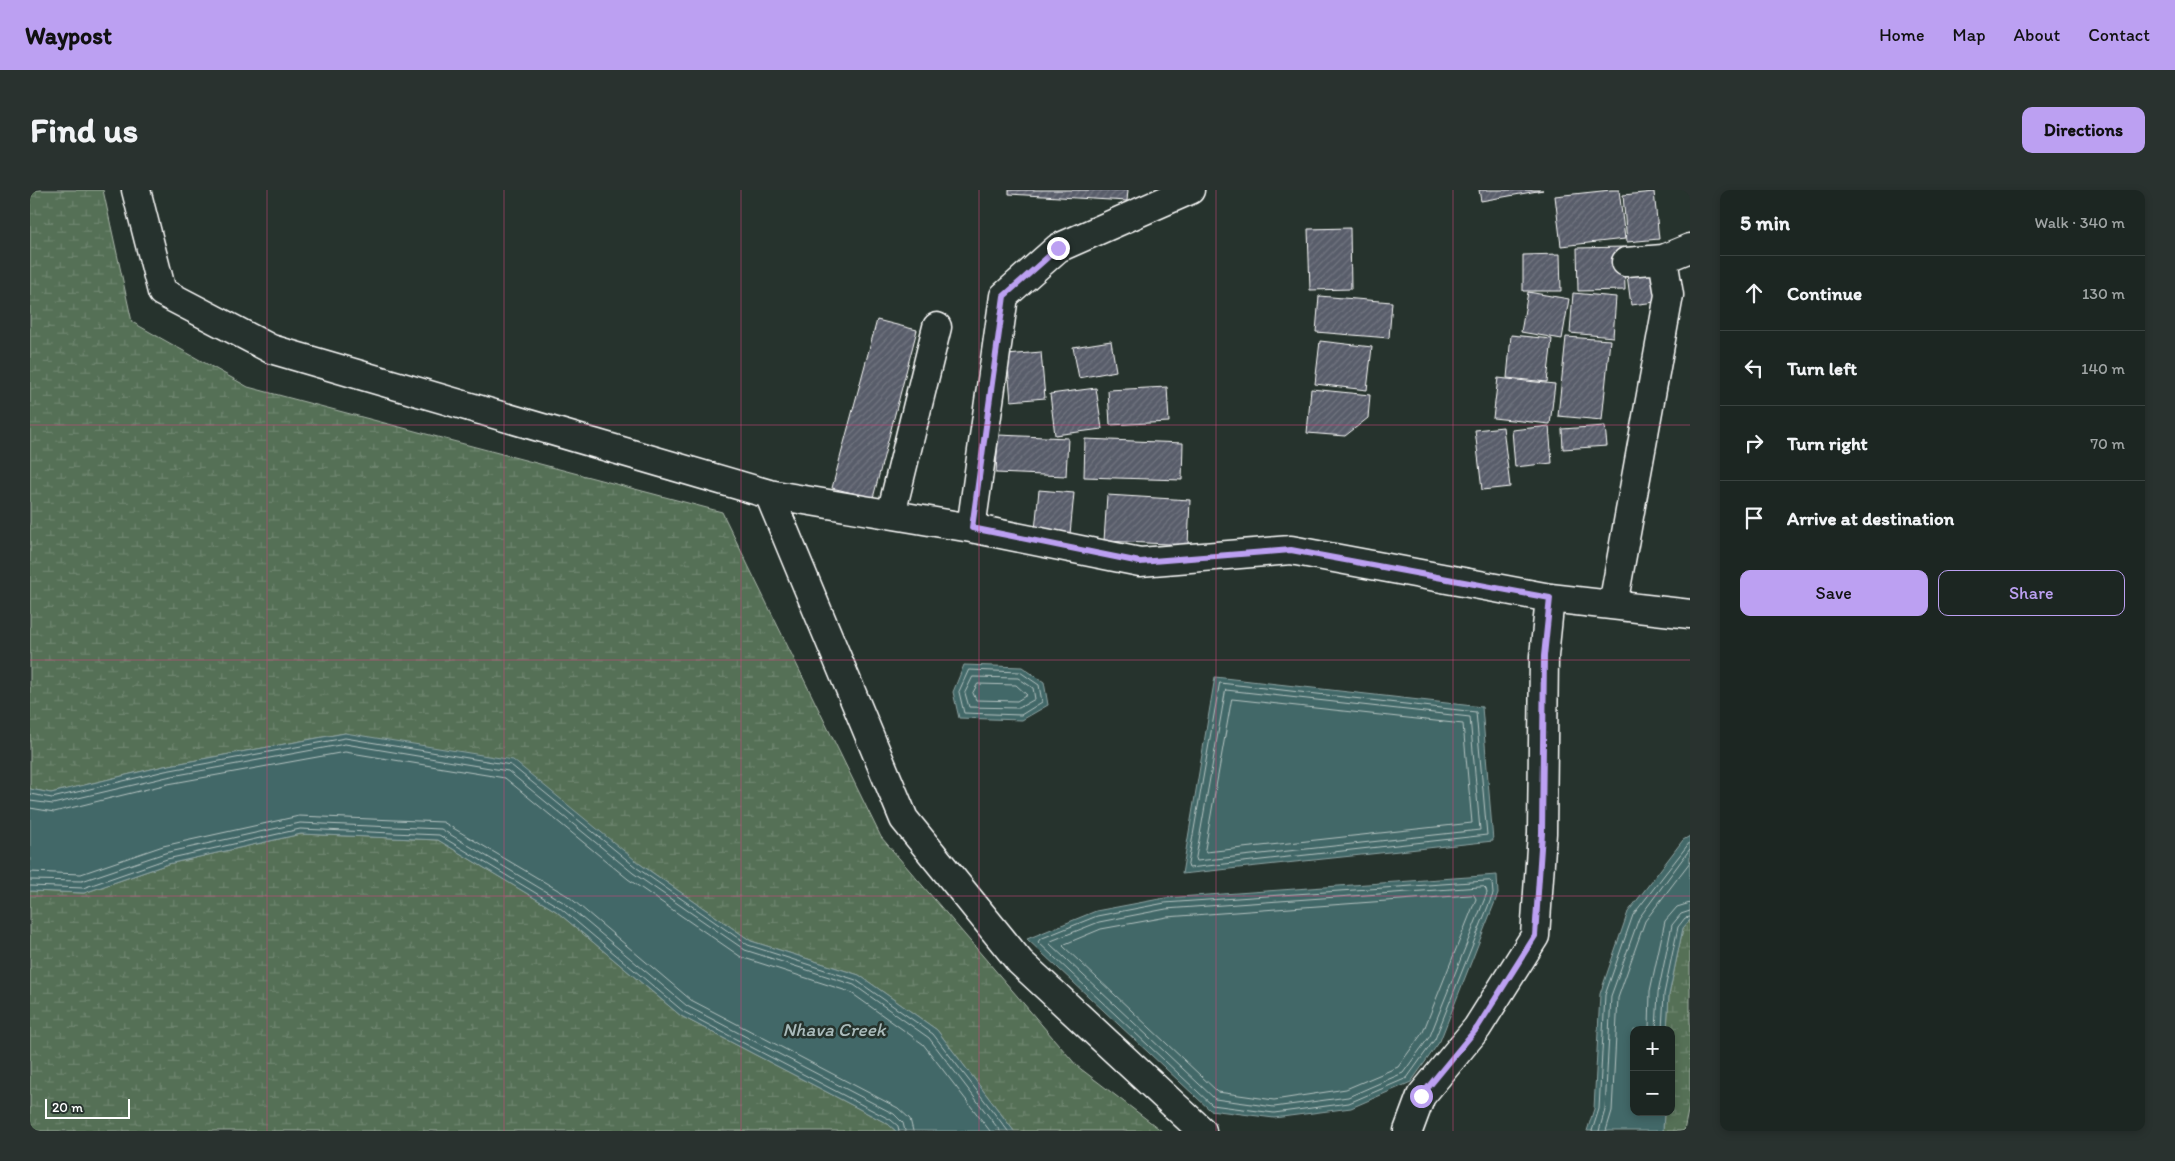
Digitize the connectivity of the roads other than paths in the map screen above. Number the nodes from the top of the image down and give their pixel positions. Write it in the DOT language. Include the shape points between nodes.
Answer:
graph roads {
  1 [pos="136,190"];
  2 [pos="1190,190"];
  3 [pos="1690,248"];
  4 [pos="1663,259"];
  5 [pos="1626,262"];
  6 [pos="937,327"];
  7 [pos="769,494"];
  8 [pos="891,514"];
  9 [pos="972,528"];
  10 [pos="1550,598"];
  11 [pos="1613,605"];
  12 [pos="1690,614"];
  13 [pos="1202,1131"];
  14 [pos="1408,1131"];
  1 -- 7 [label="street" via="162,292 272,349"];
  2 -- 9 [label="street" via="1058,248 1004,296"];
  3 -- 4 [label="street"];
  4 -- 5 [label="street"];
  4 -- 11 [label="street" via="1669,295"];
  6 -- 8 [label="street"];
  7 -- 8 [label="street"];
  7 -- 13 [label="street" via="904,819 1020,962"];
  8 -- 9 [label="street"];
  9 -- 10 [label="street" via="1140,562 1291,550"];
  10 -- 11 [label="street"];
  10 -- 14 [label="street" via="1544,656 1542,833 1535,936 1477,1028 1421,1096"];
  11 -- 12 [label="street"];
}
